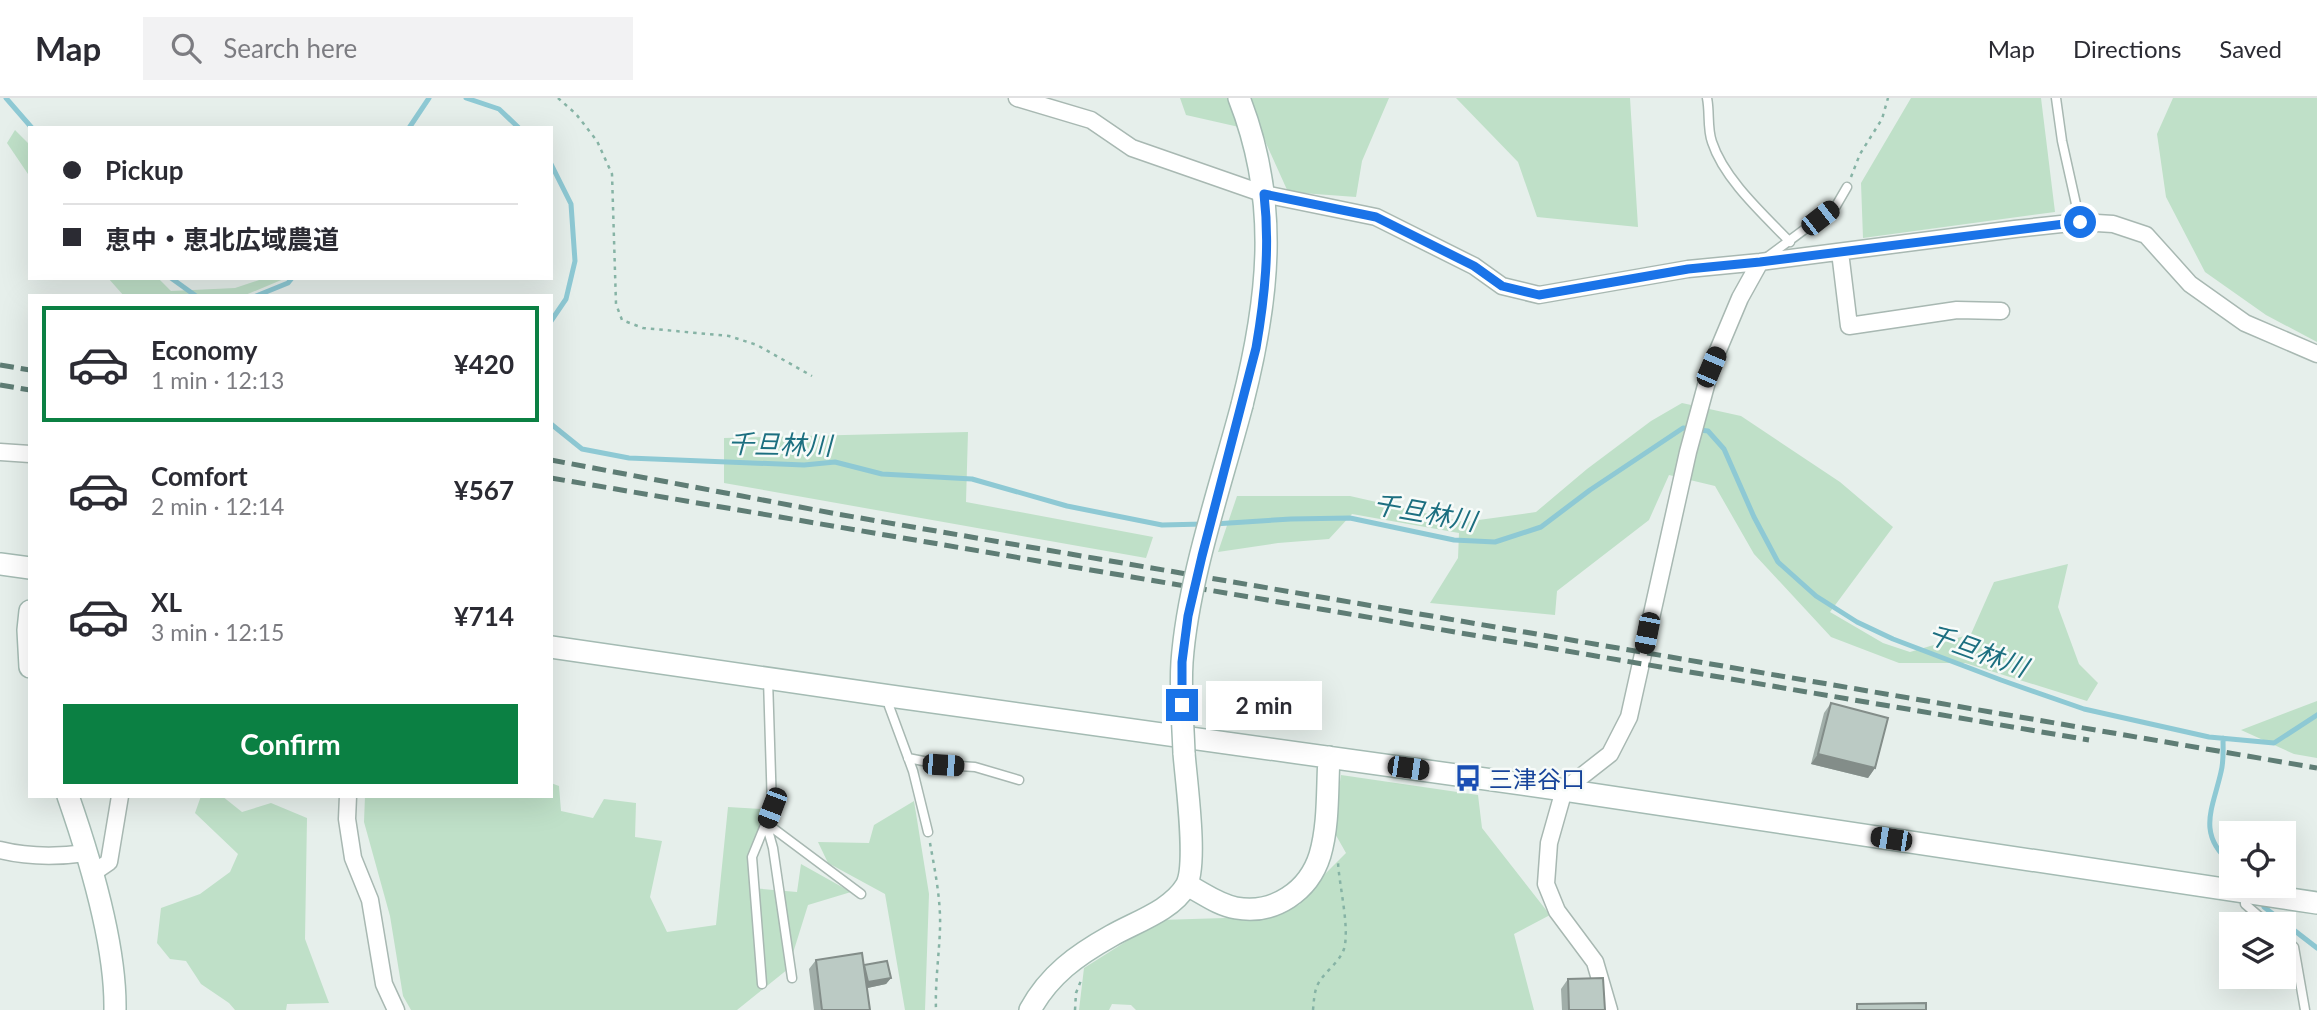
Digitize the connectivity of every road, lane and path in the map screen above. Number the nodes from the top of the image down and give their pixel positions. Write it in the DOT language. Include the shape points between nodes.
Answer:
graph roads {
  1 [pos="558,98"];
  2 [pos="1017,98"];
  3 [pos="1239,98"];
  4 [pos="1707,98"];
  5 [pos="1888,98"];
  6 [pos="2056,98"];
  7 [pos="1847,187"];
  8 [pos="1264,194"];
  9 [pos="2080,222"];
  10 [pos="1790,242"];
  11 [pos="1840,252"];
  12 [pos="1760,262"];
  13 [pos="2001,311"];
  14 [pos="2317,354"];
  15 [pos="811,376"];
  16 [pos="0,452"];
  17 [pos="28,454"];
  18 [pos="0,564"];
  19 [pos="28,568"];
  20 [pos="553,647"];
  21 [pos="768,678"];
  22 [pos="890,696"];
  23 [pos="908,758"];
  24 [pos="1329,758"];
  25 [pos="1019,780"];
  26 [pos="1564,790"];
  27 [pos="69,798"];
  28 [pos="120,798"];
  29 [pos="348,798"];
  30 [pos="766,823"];
  31 [pos="928,832"];
  32 [pos="0,850"];
  33 [pos="1338,860"];
  34 [pos="89,863"];
  35 [pos="1187,885"];
  36 [pos="2219,888"];
  37 [pos="861,894"];
  38 [pos="2244,898"];
  39 [pos="2284,898"];
  40 [pos="2317,903"];
  41 [pos="2254,912"];
  42 [pos="1077,957"];
  43 [pos="2296,958"];
  44 [pos="792,978"];
  45 [pos="762,984"];
  46 [pos="115,1010"];
  47 [pos="396,1010"];
  48 [pos="936,1010"];
  49 [pos="1030,1010"];
  50 [pos="1075,1010"];
  51 [pos="1313,1010"];
  52 [pos="1609,1010"];
  53 [pos="2305,1010"];
  1 -- 15 [label="path" via="597,141 612,174 616,304 622,320 643,328 729,336 757,345"];
  2 -- 8 [label="street" via="1091,120 1132,148"];
  3 -- 8 [label="street" via="1258,156"];
  4 -- 10 [label="lane" via="1710,138 1717,156"];
  5 -- 7 [label="path"];
  6 -- 9 [label="lane"];
  7 -- 10 [label="lane" via="1836,206"];
  8 -- 12 [label="street" via="1376,217 1474,266 1502,286 1539,295 1688,269"];
  8 -- 35 [label="street, bridge" via="1268,255 1256,348 1202,556 1182,662 1192,852"];
  9 -- 11 [label="street"];
  9 -- 14 [label="street" via="2113,224 2146,235 2190,284 2245,323"];
  10 -- 12 [label="lane"];
  11 -- 12 [label="street"];
  11 -- 13 [label="street" via="1849,326 1957,310"];
  12 -- 26 [label="street" via="1711,367 1629,718 1610,754"];
  16 -- 17 [label="street"];
  18 -- 19 [label="street"];
  20 -- 21 [label="street"];
  21 -- 22 [label="street"];
  21 -- 30 [label="lane" via="772,808"];
  22 -- 23 [label="lane" via="889,706"];
  22 -- 24 [label="street"];
  23 -- 25 [label="lane" via="975,767"];
  23 -- 31 [label="lane"];
  24 -- 26 [label="street"];
  24 -- 35 [label="street" via="1319,856 1299,891 1272,906 1236,908"];
  26 -- 36 [label="street"];
  26 -- 52 [label="street" via="1549,844 1546,884 1557,911 1595,962"];
  27 -- 34 [label="street"];
  28 -- 34 [label="street" via="109,862"];
  29 -- 47 [label="street" via="353,858 370,900 384,984"];
  30 -- 37 [label="lane"];
  30 -- 44 [label="lane"];
  30 -- 45 [label="lane" via="752,857"];
  31 -- 48 [label="path" via="940,900"];
  32 -- 34 [label="street"];
  33 -- 51 [label="path" via="1344,947 1319,982"];
  34 -- 46 [label="street" via="112,967"];
  35 -- 42 [label="street" via="1172,902"];
  38 -- 41 [label="lane"];
  39 -- 40 [label="street"];
  42 -- 49 [label="street" via="1050,980"];
  42 -- 50 [label="path" via="1084,969"];
  43 -- 53 [label="lane"];
}
